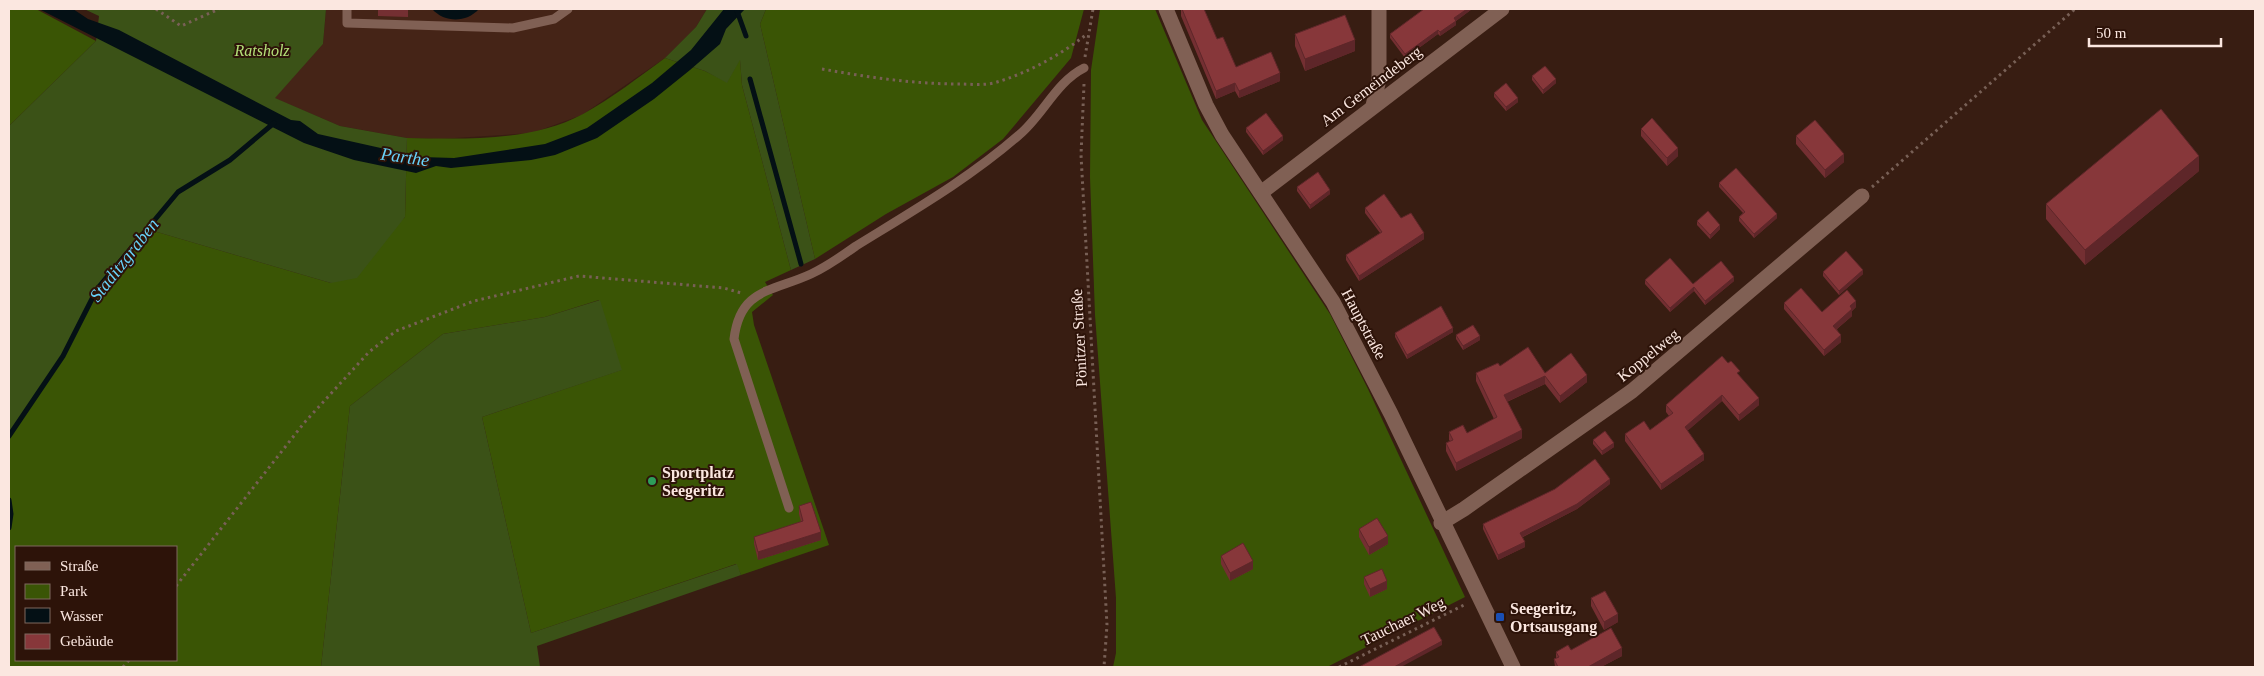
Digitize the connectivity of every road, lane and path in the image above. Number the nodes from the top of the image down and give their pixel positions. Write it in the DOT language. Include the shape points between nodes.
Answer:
graph roads {
  1 [pos="156,9"];
  2 [pos="219,9"];
  3 [pos="347,9"];
  4 [pos="568,9"];
  5 [pos="1093,9"];
  6 [pos="1166,9"];
  7 [pos="1379,9"];
  8 [pos="1502,9"];
  9 [pos="2074,9"];
  10 [pos="1088,33"];
  11 [pos="1084,68"];
  12 [pos="822,69"];
  13 [pos="1373,106"];
  14 [pos="1262,192"];
  15 [pos="1862,196"];
  16 [pos="753,297"];
  17 [pos="790,508"];
  18 [pos="1441,523"];
  19 [pos="178,583"];
  20 [pos="1478,598"];
  21 [pos="1104,667"];
  22 [pos="1339,667"];
  23 [pos="1513,667"];
  1 -- 2 [label="path" via="181,26"];
  3 -- 4 [label="lane" via="347,23 513,28 554,19"];
  5 -- 10 [label="path, Pönitzer Straße"];
  6 -- 14 [label="street, Hauptstraße" via="1206,105 1222,135"];
  7 -- 13 [label="street" via="1379,79"];
  8 -- 13 [label="street, Am Gemeindeberg"];
  9 -- 15 [label="path"];
  10 -- 11 [label="path, Pönitzer Straße"];
  10 -- 12 [label="path" via="1074,45 996,83 930,84"];
  11 -- 16 [label="lane" via="1071,74 1020,135 958,182 811,274"];
  11 -- 21 [label="path, Pönitzer Straße" via="1081,154 1107,625"];
  13 -- 14 [label="street, Am Gemeindeberg"];
  14 -- 18 [label="street, Hauptstraße" via="1333,302"];
  15 -- 18 [label="street, Koppelweg" via="1632,391"];
  16 -- 17 [label="lane" via="742,308 734,339"];
  16 -- 19 [label="path" via="724,288 579,276 474,302 396,331 369,352 304,423"];
  18 -- 20 [label="street, Hauptstraße"];
  20 -- 22 [label="path, Tauchaer Weg"];
  20 -- 23 [label="street, Hauptstraße"];
}
